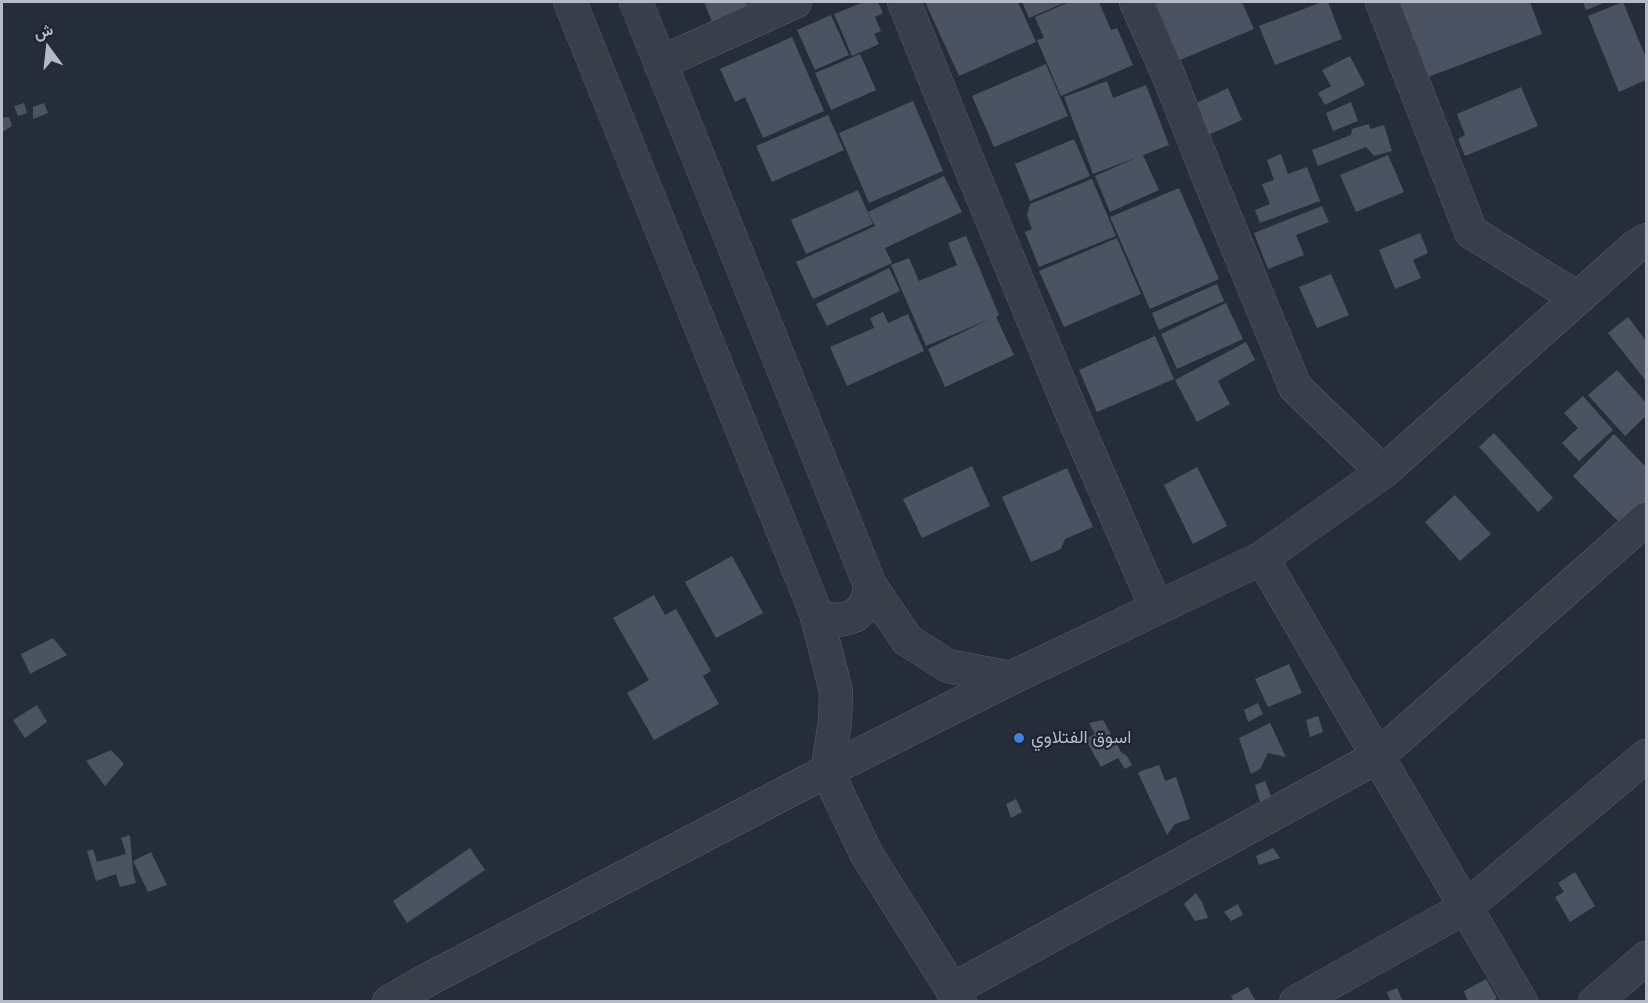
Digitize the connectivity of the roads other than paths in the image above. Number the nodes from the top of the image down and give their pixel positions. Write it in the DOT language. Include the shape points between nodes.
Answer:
graph roads {
  1 [pos="570,2"];
  2 [pos="636,2"];
  3 [pos="795,2"];
  4 [pos="904,2"];
  5 [pos="1136,2"];
  6 [pos="1382,2"];
  7 [pos="660,63"];
  8 [pos="1647,240"];
  9 [pos="1578,298"];
  10 [pos="1383,472"];
  11 [pos="1647,519"];
  12 [pos="1262,558"];
  13 [pos="870,585"];
  14 [pos="1156,607"];
  15 [pos="816,613"];
  16 [pos="1011,678"];
  17 [pos="1647,756"];
  18 [pos="1377,757"];
  19 [pos="827,771"];
  20 [pos="1466,907"];
  21 [pos="1647,958"];
  22 [pos="956,996"];
  23 [pos="389,1002"];
  24 [pos="1296,1002"];
  25 [pos="1521,1002"];
  26 [pos="1595,1002"];
  1 -- 15 [label="street"];
  2 -- 7 [label="street"];
  3 -- 7 [label="street"];
  4 -- 14 [label="street" via="1068,406"];
  5 -- 10 [label="street" via="1295,387"];
  6 -- 9 [label="street" via="1471,232"];
  7 -- 13 [label="street"];
  8 -- 9 [label="street"];
  9 -- 10 [label="street"];
  10 -- 12 [label="street"];
  11 -- 18 [label="street"];
  12 -- 14 [label="street"];
  12 -- 18 [label="street"];
  13 -- 15 [label="street" via="866,603 854,616 835,620"];
  13 -- 16 [label="street" via="907,640 948,666"];
  14 -- 16 [label="street"];
  15 -- 19 [label="street" via="836,691"];
  16 -- 19 [label="street"];
  17 -- 20 [label="street"];
  18 -- 20 [label="street"];
  18 -- 22 [label="street"];
  19 -- 22 [label="street" via="867,855"];
  19 -- 23 [label="street"];
  20 -- 24 [label="street"];
  20 -- 25 [label="street"];
  21 -- 26 [label="street"];
}
